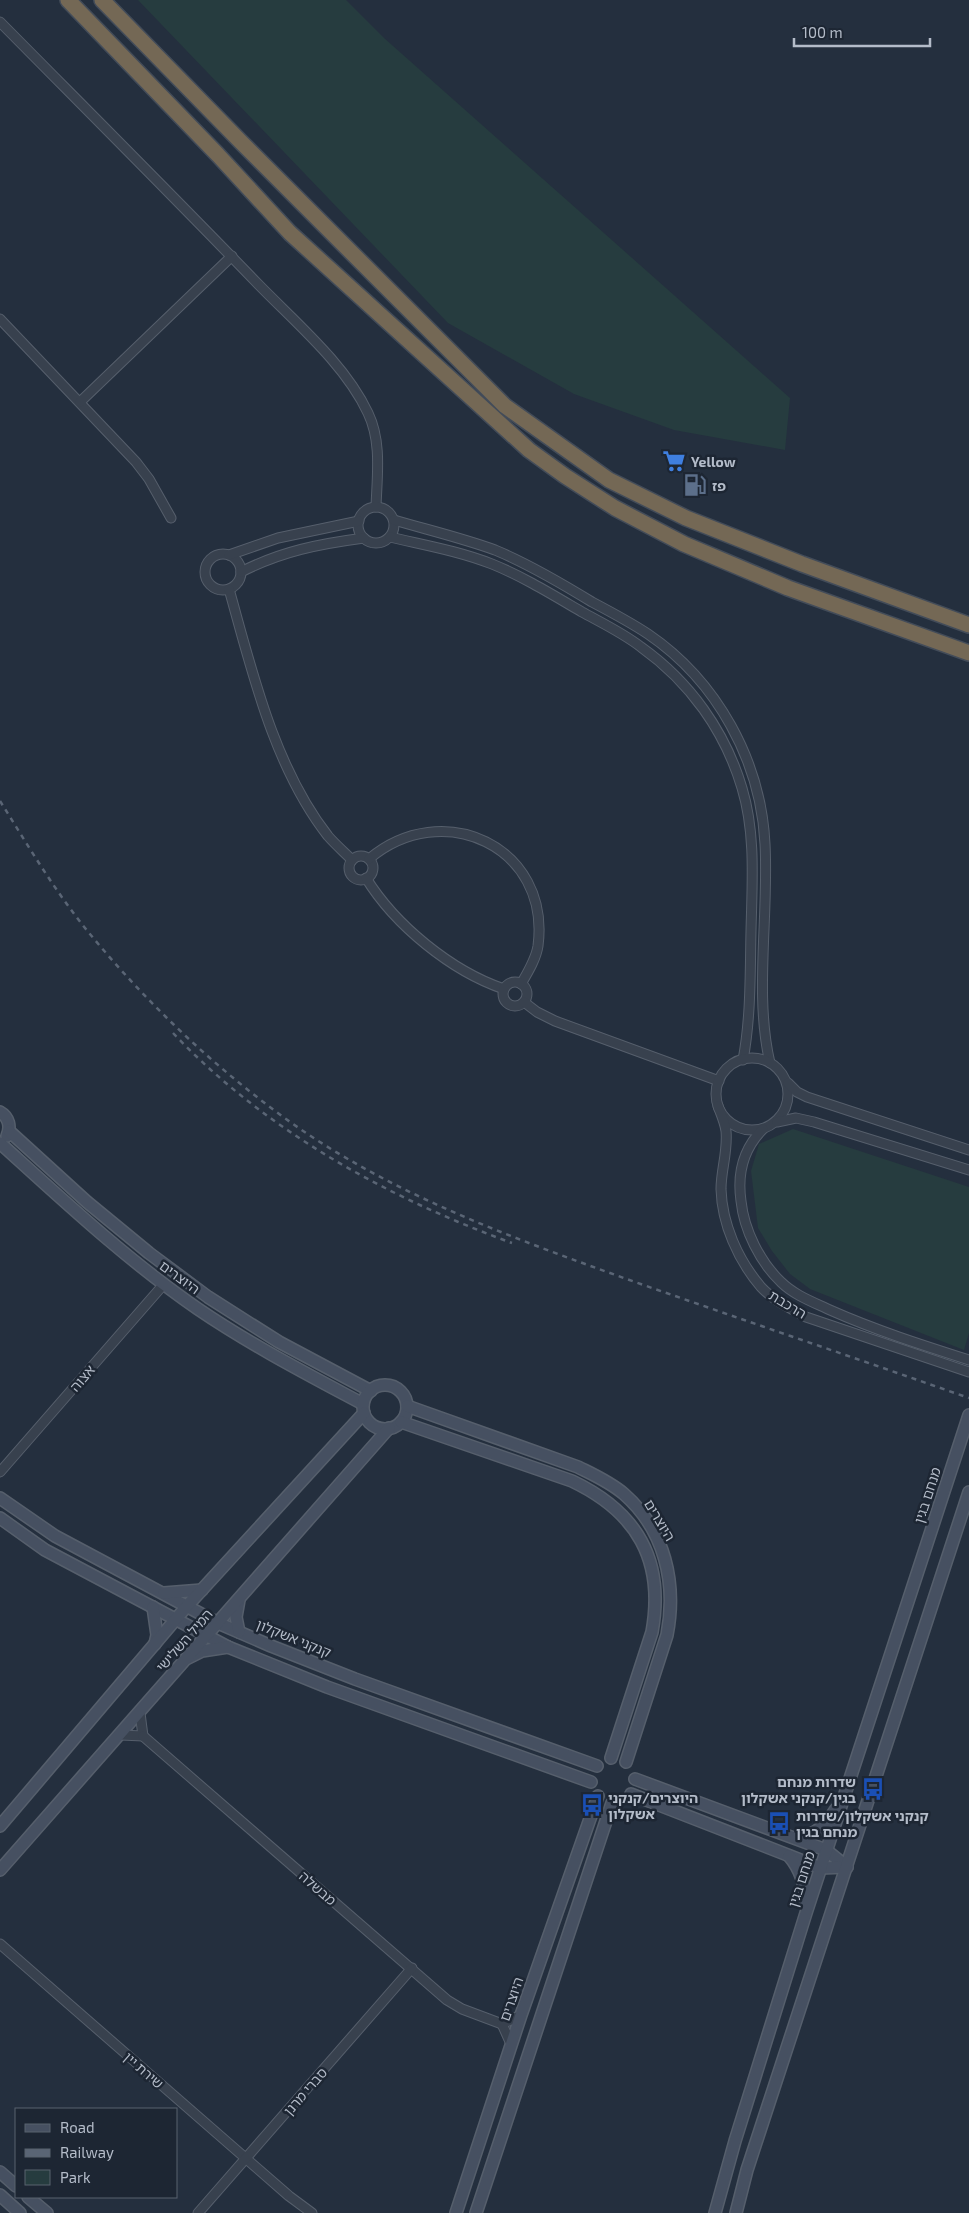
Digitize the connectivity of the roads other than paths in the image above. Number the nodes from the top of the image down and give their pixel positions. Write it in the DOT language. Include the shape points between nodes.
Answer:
graph roads {
  1 [pos="68,0"];
  2 [pos="102,0"];
  3 [pos="0,22"];
  4 [pos="232,256"];
  5 [pos="0,319"];
  6 [pos="80,402"];
  7 [pos="376,506"];
  8 [pos="170,518"];
  9 [pos="394,520"];
  10 [pos="359,521"];
  11 [pos="390,537"];
  12 [pos="364,538"];
  13 [pos="229,555"];
  14 [pos="241,572"];
  15 [pos="228,589"];
  16 [pos="969,625"];
  17 [pos="969,653"];
  18 [pos="369,859"];
  19 [pos="352,860"];
  20 [pos="366,878"];
  21 [pos="521,984"];
  22 [pos="504,989"];
  23 [pos="524,1002"];
  24 [pos="743,1060"];
  25 [pos="770,1063"];
  26 [pos="786,1079"];
  27 [pos="719,1081"];
  28 [pos="718,1106"];
  29 [pos="0,1112"];
  30 [pos="774,1123"];
  31 [pos="763,1129"];
  32 [pos="9,1131"];
  33 [pos="0,1143"];
  34 [pos="969,1150"];
  35 [pos="969,1170"];
  36 [pos="164,1284"];
  37 [pos="969,1360"];
  38 [pos="969,1372"];
  39 [pos="371,1391"];
  40 [pos="406,1406"];
  41 [pos="363,1409"];
  42 [pos="969,1415"];
  43 [pos="401,1422"];
  44 [pos="389,1428"];
  45 [pos="0,1472"];
  46 [pos="969,1492"];
  47 [pos="0,1498"];
  48 [pos="0,1518"];
  49 [pos="202,1590"];
  50 [pos="160,1593"];
  51 [pos="240,1598"];
  52 [pos="187,1606"];
  53 [pos="153,1607"];
  54 [pos="177,1620"];
  55 [pos="218,1623"];
  56 [pos="239,1632"];
  57 [pos="205,1635"];
  58 [pos="154,1647"];
  59 [pos="228,1647"];
  60 [pos="185,1660"];
  61 [pos="140,1713"];
  62 [pos="121,1735"];
  63 [pos="142,1736"];
  64 [pos="611,1758"];
  65 [pos="626,1762"];
  66 [pos="597,1766"];
  67 [pos="635,1779"];
  68 [pos="592,1782"];
  69 [pos="845,1792"];
  70 [pos="631,1794"];
  71 [pos="598,1796"];
  72 [pos="612,1803"];
  73 [pos="0,1826"];
  74 [pos="795,1838"];
  75 [pos="826,1850"];
  76 [pos="787,1855"];
  77 [pos="847,1867"];
  78 [pos="821,1868"];
  79 [pos="0,1870"];
  80 [pos="806,1913"];
  81 [pos="0,1944"];
  82 [pos="412,1968"];
  83 [pos="521,2015"];
  84 [pos="502,2024"];
  85 [pos="511,2044"];
  86 [pos="245,2158"];
  87 [pos="0,2172"];
  88 [pos="15,2185"];
  89 [pos="0,2195"];
  90 [pos="29,2198"];
  91 [pos="20,2213"];
  92 [pos="47,2213"];
  93 [pos="198,2213"];
  94 [pos="312,2213"];
  95 [pos="456,2213"];
  96 [pos="476,2213"];
  97 [pos="715,2213"];
  98 [pos="736,2213"];
  1 -- 17 [label="highway" via="290,233 522,444 565,476 615,508 684,544 788,588"];
  2 -- 16 [label="highway" via="505,406 609,480 686,518"];
  3 -- 4 [label="street"];
  4 -- 6 [label="street"];
  4 -- 7 [label="street" via="348,378 359,395 375,436 378,463"];
  5 -- 6 [label="street"];
  6 -- 8 [label="street" via="136,462"];
  7 -- 9 [label="street" via="389,512"];
  7 -- 10 [label="street" via="363,512"];
  9 -- 11 [label="street" via="394,531"];
  9 -- 25 [label="street" via="495,550 545,575 648,634 690,669 711,695 729,721 746,756 763,819 763,1026"];
  10 -- 12 [label="street"];
  10 -- 13 [label="street" via="278,538"];
  11 -- 12 [label="street" via="377,543"];
  11 -- 24 [label="street" via="461,553 515,574 640,645 680,680 717,728 743,790 750,830 748,1030"];
  12 -- 14 [label="street" via="282,553"];
  13 -- 14 [label="street" via="240,564"];
  13 -- 15 [label="street" via="215,555 204,573 210,586"];
  14 -- 15 [label="street" via="236,585"];
  15 -- 19 [label="street" via="262,706 291,775 328,836"];
  18 -- 19 [label="street" via="360,856"];
  18 -- 20 [label="street" via="372,872"];
  18 -- 21 [label="street" via="389,844 410,836 447,830 479,838 508,856 528,882 538,912 538,947"];
  19 -- 20 [label="street" via="350,873 357,879"];
  20 -- 22 [label="street" via="385,906 428,945 474,977"];
  21 -- 22 [label="street" via="510,983"];
  21 -- 23 [label="street" via="527,993"];
  22 -- 23 [label="street" via="504,998 509,1004 515,1006"];
  23 -- 27 [label="street" via="555,1021"];
  24 -- 25 [label="street" via="757,1058"];
  24 -- 27 [label="street" via="731,1065"];
  25 -- 26 [label="street"];
  26 -- 30 [label="street" via="788,1103"];
  26 -- 34 [label="street" via="797,1092 807,1097"];
  27 -- 28 [label="street"];
  28 -- 31 [label="street" via="723,1116 736,1126"];
  28 -- 38 [label="street, הרכבת" via="726,1130 722,1209 742,1260 762,1288 782,1304 806,1316"];
  29 -- 32 [label="street" via="8,1120"];
  30 -- 31 [label="street"];
  30 -- 35 [label="street" via="796,1118"];
  31 -- 37 [label="street, הרכבת" via="745,1154 739,1190 742,1212 753,1242 781,1282 804,1298 841,1315"];
  32 -- 33 [label="street"];
  32 -- 39 [label="street, היוצרים" via="86,1202 208,1297 280,1342"];
  33 -- 36 [label="street, היוצרים" via="77,1214"];
  36 -- 41 [label="street, היוצרים" via="199,1310"];
  36 -- 45 [label="street, אצוה"];
  39 -- 40 [label="street" via="382,1385 391,1386 403,1394"];
  39 -- 41 [label="street"];
  40 -- 43 [label="street"];
  40 -- 65 [label="street, היוצרים" via="578,1467 624,1494 643,1515 658,1541 667,1566 672,1591 671,1615"];
  41 -- 44 [label="street" via="367,1420 375,1427"];
  41 -- 49 [label="street, המיל השלישי"];
  42 -- 69 [label="street, מנחם בגין"];
  43 -- 44 [label="street"];
  43 -- 64 [label="street, היוצרים" via="572,1481 614,1506 630,1524 652,1570 656,1614"];
  44 -- 51 [label="street, המיל השלישי"];
  46 -- 77 [label="street"];
  47 -- 50 [label="street, קנקני אשקלון" via="54,1536"];
  48 -- 53 [label="street" via="45,1550"];
  49 -- 50 [label="street"];
  49 -- 52 [label="street, המיל השלישי"];
  50 -- 52 [label="street, קנקני אשקלון"];
  51 -- 55 [label="street, המיל השלישי"];
  51 -- 56 [label="street" via="236,1617"];
  52 -- 54 [label="street, המיל השלישי"];
  52 -- 55 [label="street, קנקני אשקלון"];
  53 -- 54 [label="street"];
  53 -- 58 [label="street" via="157,1635"];
  54 -- 57 [label="street"];
  54 -- 58 [label="street, המיל השלישי"];
  55 -- 56 [label="street, קנקני אשקלון"];
  55 -- 57 [label="street, המיל השלישי"];
  56 -- 66 [label="street, קנקני אשקלון"];
  57 -- 59 [label="street"];
  57 -- 60 [label="street, המיל השלישי"];
  58 -- 73 [label="street, המיל השלישי"];
  59 -- 60 [label="street" via="202,1651"];
  59 -- 68 [label="street" via="328,1687"];
  60 -- 61 [label="street, המיל השלישי"];
  61 -- 62 [label="street, המיל השלישי"];
  61 -- 63 [label="street"];
  62 -- 63 [label="street"];
  62 -- 79 [label="street, המיל השלישי"];
  63 -- 82 [label="street, מבשלה"];
  64 -- 65 [label="street"];
  64 -- 66 [label="street"];
  65 -- 67 [label="street" via="634,1771"];
  66 -- 68 [label="street"];
  67 -- 70 [label="street"];
  67 -- 74 [label="street"];
  68 -- 71 [label="street"];
  69 -- 74 [label="street" via="835,1811 816,1832"];
  69 -- 75 [label="street, מנחם בגין"];
  70 -- 72 [label="street"];
  70 -- 76 [label="street"];
  71 -- 72 [label="street"];
  71 -- 83 [label="street, היוצרים"];
  72 -- 96 [label="street"];
  74 -- 75 [label="street"];
  75 -- 77 [label="street"];
  75 -- 78 [label="street, מנחם בגין"];
  76 -- 78 [label="street"];
  76 -- 80 [label="street" via="802,1879"];
  77 -- 78 [label="street"];
  77 -- 98 [label="street" via="747,2170"];
  78 -- 80 [label="street, מנחם בגין"];
  80 -- 97 [label="street, מנחם בגין"];
  81 -- 86 [label="street, שירת יין"];
  82 -- 84 [label="street, מבשלה" via="454,2006"];
  82 -- 86 [label="street, סברי מרנן"];
  83 -- 84 [label="street"];
  83 -- 85 [label="street, היוצרים"];
  84 -- 85 [label="street"];
  85 -- 95 [label="street, היוצרים"];
  86 -- 93 [label="street, סברי מרנן"];
  86 -- 94 [label="street, שירת יין"];
  87 -- 88 [label="street"];
  89 -- 91 [label="street"];
  90 -- 92 [label="street"];
}
